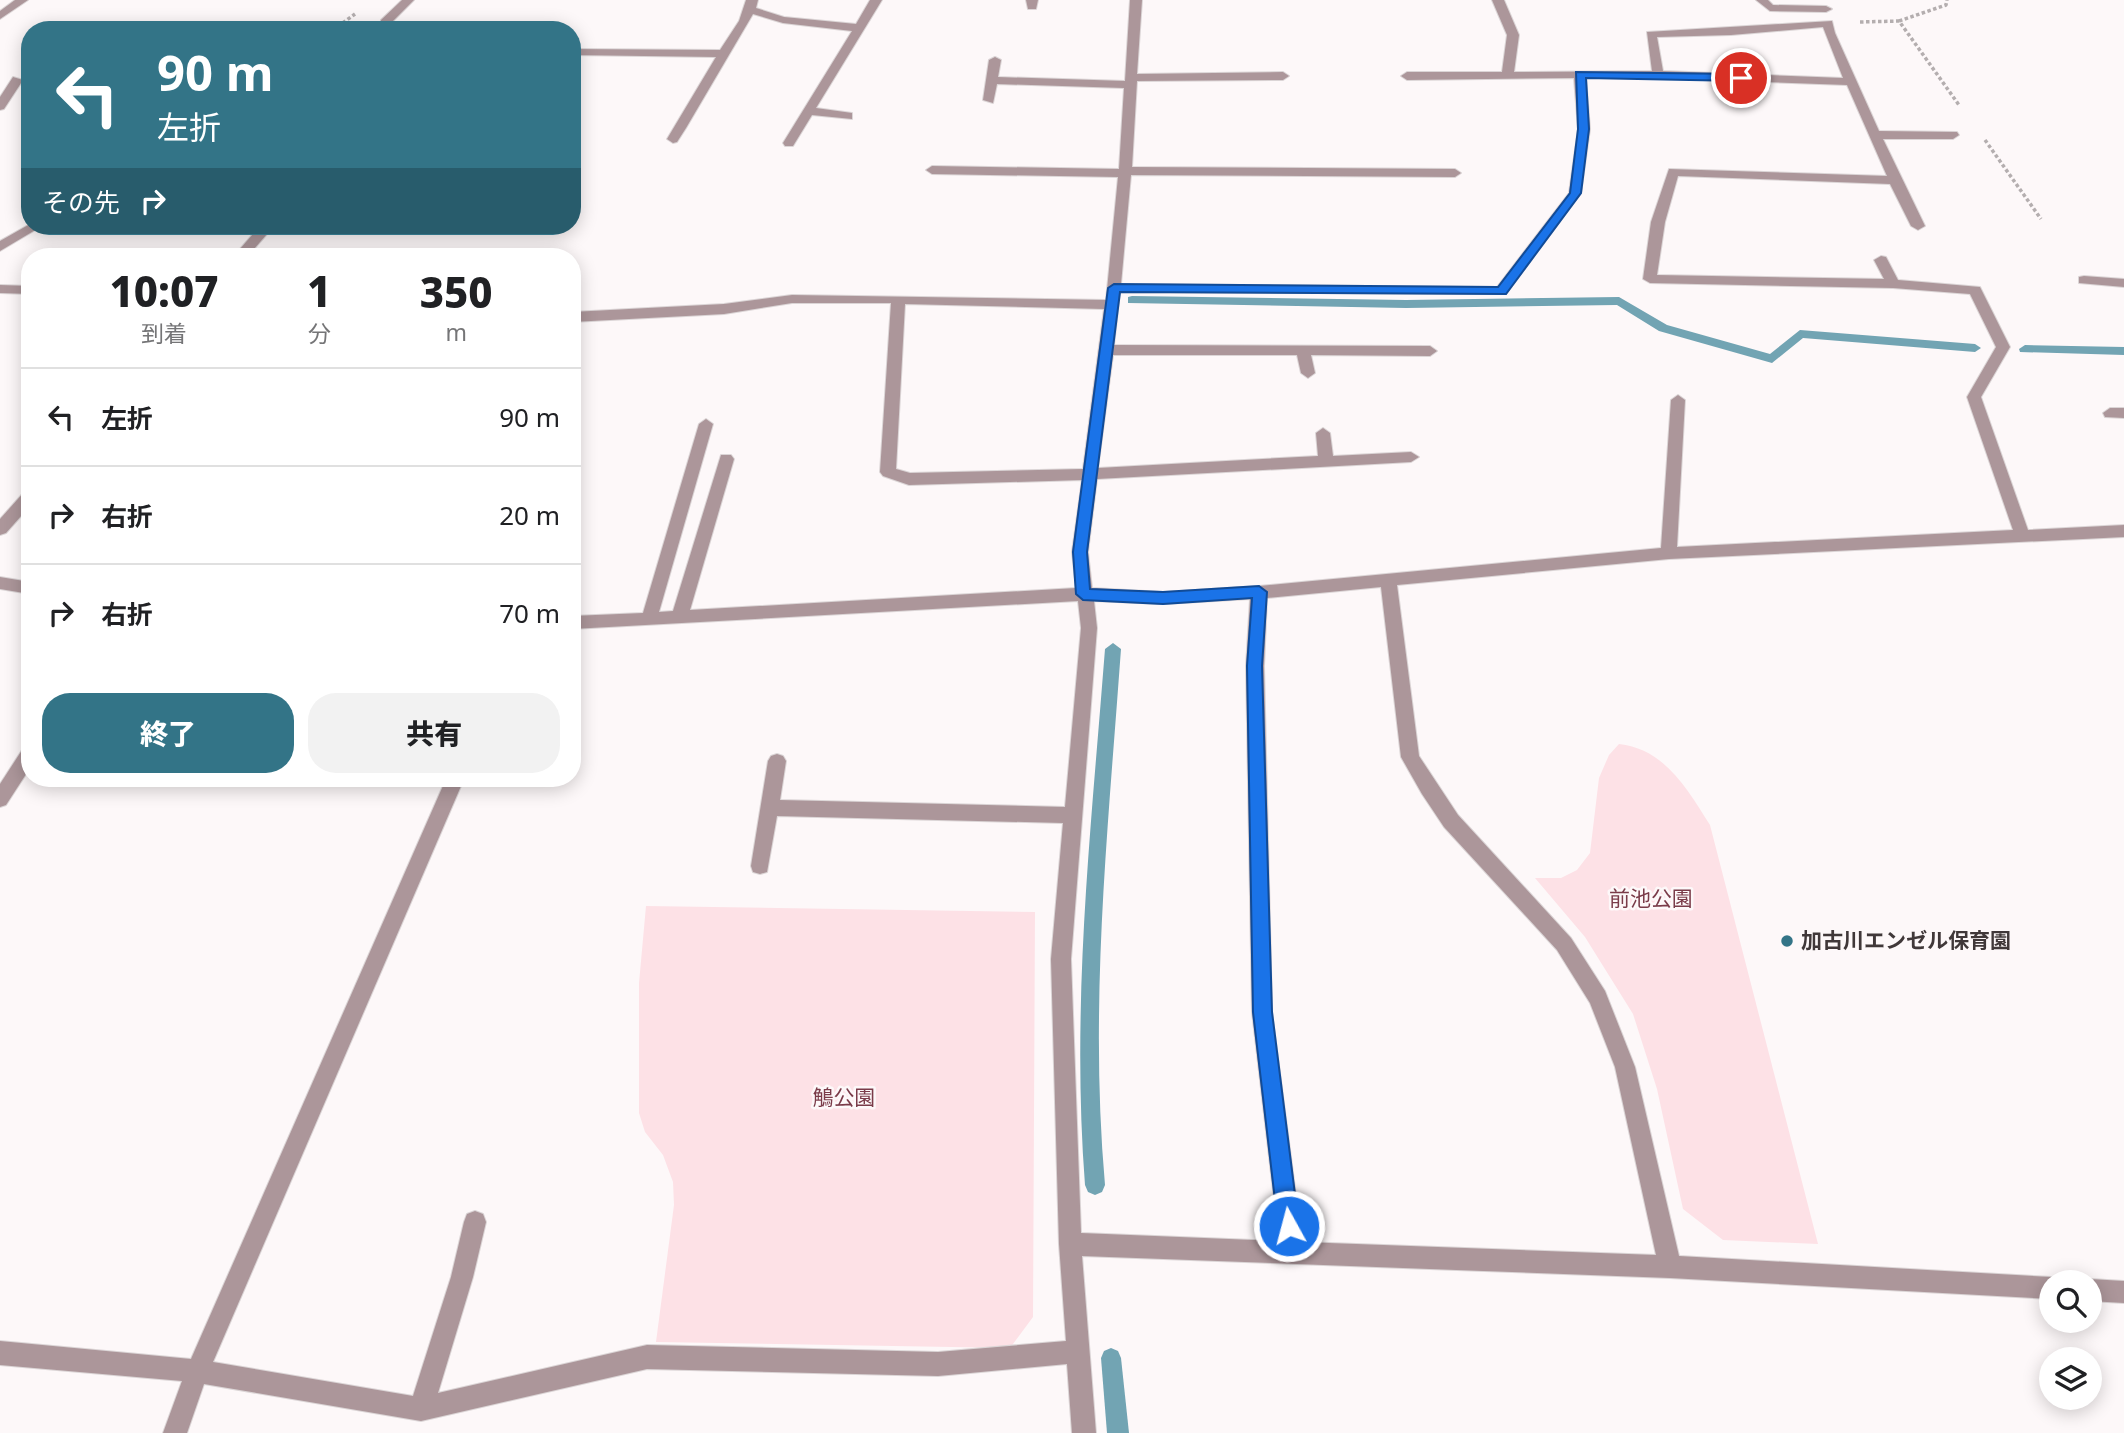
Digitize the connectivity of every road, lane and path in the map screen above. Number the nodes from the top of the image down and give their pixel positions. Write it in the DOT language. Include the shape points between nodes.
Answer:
graph roads {
  1 [pos="22,0"];
  2 [pos="408,0"];
  3 [pos="876,0"];
  4 [pos="1136,0"];
  5 [pos="1499,0"];
  6 [pos="1762,0"];
  7 [pos="1947,0"];
  8 [pos="751,5"];
  9 [pos="0,16"];
  10 [pos="1827,16"];
  11 [pos="389,21"];
  12 [pos="1899,21"];
  13 [pos="859,28"];
  14 [pos="581,52"];
  15 [pos="723,54"];
  16 [pos="995,60"];
  17 [pos="1508,73"];
  18 [pos="1658,74"];
  19 [pos="1580,75"];
  20 [pos="1283,76"];
  21 [pos="1407,76"];
  22 [pos="21,80"];
  23 [pos="992,80"];
  24 [pos="1130,81"];
  25 [pos="0,82"];
  26 [pos="21,82"];
  27 [pos="1851,82"];
  28 [pos="989,100"];
  29 [pos="0,106"];
  30 [pos="1962,109"];
  31 [pos="809,111"];
  32 [pos="848,116"];
  33 [pos="1978,131"];
  34 [pos="1876,135"];
  35 [pos="1952,135"];
  36 [pos="673,139"];
  37 [pos="789,144"];
  38 [pos="932,170"];
  39 [pos="1125,172"];
  40 [pos="1455,173"];
  41 [pos="1895,180"];
  42 [pos="2041,219"];
  43 [pos="1918,226"];
  44 [pos="21,235"];
  45 [pos="0,247"];
  46 [pos="1881,260"];
  47 [pos="2084,280"];
  48 [pos="2124,283"];
  49 [pos="1893,284"];
  50 [pos="1114,288"];
  51 [pos="0,289"];
  52 [pos="21,290"];
  53 [pos="898,299"];
  54 [pos="1111,305"];
  55 [pos="581,317"];
  56 [pos="1107,350"];
  57 [pos="1303,350"];
  58 [pos="1430,351"];
  59 [pos="1308,373"];
  60 [pos="1678,400"];
  61 [pos="706,424"];
  62 [pos="1323,433"];
  63 [pos="1411,457"];
  64 [pos="726,459"];
  65 [pos="1326,462"];
  66 [pos="1088,474"];
  67 [pos="21,505"];
  68 [pos="0,529"];
  69 [pos="2124,531"];
  70 [pos="2022,535"];
  71 [pos="1669,554"];
  72 [pos="1388,580"];
  73 [pos="0,583"];
  74 [pos="21,586"];
  75 [pos="1259,592"];
  76 [pos="1083,594"];
  77 [pos="680,615"];
  78 [pos="649,618"];
  79 [pos="581,622"];
  80 [pos="777,761"];
  81 [pos="21,766"];
  82 [pos="452,787"];
  83 [pos="0,799"];
  84 [pos="770,808"];
  85 [pos="1075,815"];
  86 [pos="760,866"];
  87 [pos="475,1222"];
  88 [pos="1070,1244"];
  89 [pos="1292,1253"];
  90 [pos="1670,1267"];
  91 [pos="2039,1287"];
  92 [pos="2102,1291"];
  93 [pos="2124,1292"];
  94 [pos="1078,1351"];
  95 [pos="0,1353"];
  96 [pos="197,1371"];
  97 [pos="421,1409"];
  98 [pos="175,1433"];
  99 [pos="1084,1433"];
  1 -- 9 [label="street"];
  2 -- 11 [label="street"];
  3 -- 13 [label="street"];
  4 -- 24 [label="street"];
  5 -- 17 [label="street" via="1513,35"];
  6 -- 10 [label="street" via="1770,8"];
  7 -- 12 [label="path" via="1927,13"];
  8 -- 13 [label="street" via="783,20"];
  8 -- 15 [label="street"];
  10 -- 12 [label="path"];
  10 -- 18 [label="street" via="1731,32 1651,34"];
  10 -- 27 [label="street" via="1829,33"];
  12 -- 30 [label="path"];
  13 -- 31 [label="street"];
  14 -- 15 [label="street"];
  15 -- 36 [label="street"];
  16 -- 23 [label="street"];
  17 -- 19 [label="street"];
  17 -- 21 [label="street"];
  18 -- 19 [label="street"];
  18 -- 27 [label="street"];
  19 -- 50 [label="street" via="1584,129 1576,193 1501,291"];
  20 -- 24 [label="street"];
  22 -- 25 [label="street"];
  23 -- 24 [label="street"];
  23 -- 28 [label="street"];
  24 -- 39 [label="street"];
  26 -- 29 [label="street"];
  27 -- 34 [label="street"];
  31 -- 32 [label="street"];
  31 -- 37 [label="street"];
  33 -- 42 [label="path"];
  34 -- 35 [label="street"];
  34 -- 41 [label="street"];
  38 -- 39 [label="street"];
  39 -- 40 [label="street"];
  39 -- 50 [label="street"];
  41 -- 43 [label="street"];
  41 -- 49 [label="street" via="1673,172 1658,222 1650,279"];
  44 -- 45 [label="street"];
  46 -- 49 [label="street"];
  47 -- 48 [label="street"];
  49 -- 70 [label="street" via="1975,290 2003,347 1974,397"];
  50 -- 54 [label="street"];
  51 -- 52 [label="street"];
  53 -- 54 [label="street"];
  53 -- 55 [label="street" via="793,299 723,309"];
  53 -- 66 [label="street" via="888,472 909,478"];
  54 -- 56 [label="street"];
  56 -- 57 [label="street"];
  56 -- 66 [label="street"];
  57 -- 58 [label="street"];
  57 -- 59 [label="street"];
  60 -- 71 [label="street"];
  61 -- 78 [label="street"];
  62 -- 65 [label="street"];
  63 -- 65 [label="street"];
  64 -- 77 [label="street"];
  65 -- 66 [label="street"];
  66 -- 76 [label="street" via="1080,552"];
  67 -- 68 [label="street"];
  69 -- 70 [label="street"];
  70 -- 71 [label="street"];
  71 -- 72 [label="street"];
  72 -- 75 [label="street"];
  72 -- 90 [label="street" via="1410,757 1451,821 1564,944 1598,998 1625,1067"];
  73 -- 74 [label="street"];
  75 -- 76 [label="street" via="1163,598"];
  75 -- 89 [label="street" via="1255,666 1262,1012"];
  76 -- 77 [label="street"];
  76 -- 85 [label="street" via="1090,628"];
  77 -- 78 [label="street"];
  78 -- 79 [label="street"];
  80 -- 84 [label="street"];
  81 -- 83 [label="street"];
  82 -- 96 [label="street"];
  84 -- 85 [label="street"];
  84 -- 86 [label="street"];
  85 -- 88 [label="street" via="1061,959"];
  87 -- 97 [label="street"];
  88 -- 89 [label="street"];
  88 -- 94 [label="street"];
  89 -- 90 [label="street"];
  90 -- 91 [label="street"];
  92 -- 93 [label="street"];
  94 -- 97 [label="street" via="938,1364 647,1357"];
  94 -- 99 [label="street"];
  95 -- 96 [label="street"];
  96 -- 97 [label="street"];
  96 -- 98 [label="street"];
}
